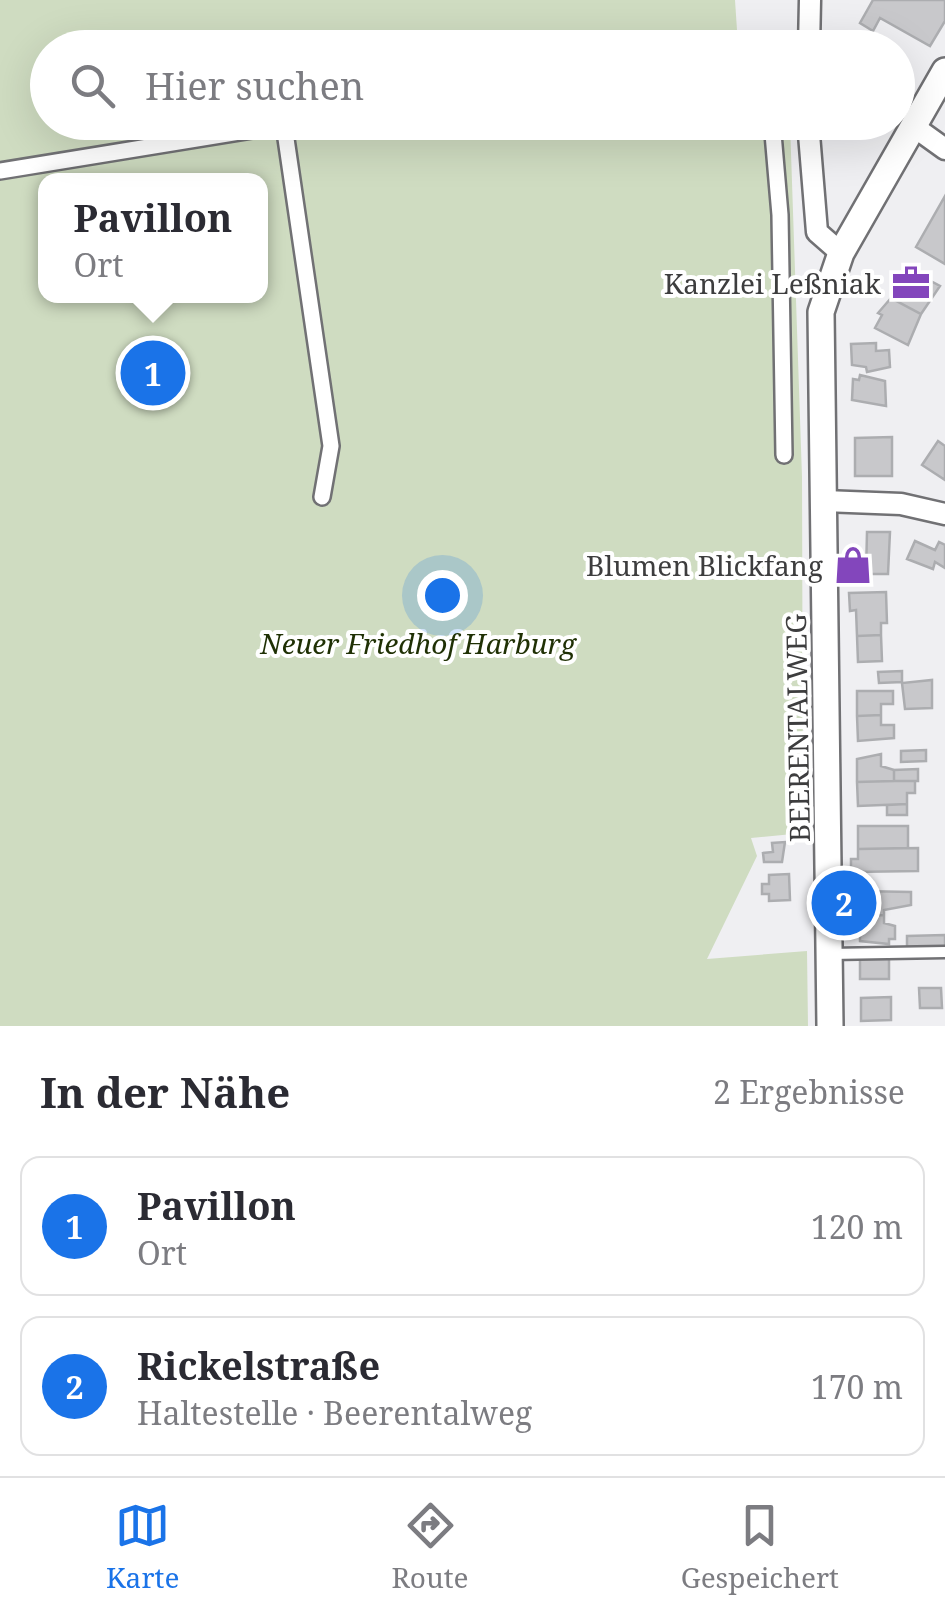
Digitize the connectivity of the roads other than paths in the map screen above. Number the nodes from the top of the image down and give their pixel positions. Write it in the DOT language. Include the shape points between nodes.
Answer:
graph roads {
  1 [pos="810,0"];
  2 [pos="809,30"];
  3 [pos="945,71"];
  4 [pos="915,123"];
  5 [pos="915,127"];
  6 [pos="193,140"];
  7 [pos="294,140"];
  8 [pos="774,140"];
  9 [pos="809,140"];
  10 [pos="905,140"];
  11 [pos="945,148"];
  12 [pos="0,171"];
  13 [pos="841,253"];
  14 [pos="784,454"];
  15 [pos="322,498"];
  16 [pos="824,501"];
  17 [pos="945,514"];
  18 [pos="945,952"];
  19 [pos="829,954"];
  20 [pos="830,1026"];
  1 -- 2 [label="street"];
  3 -- 4 [label="street, BEERENTALWEG"];
  5 -- 11 [label="street"];
  6 -- 12 [label="street"];
  7 -- 15 [label="street" via="330,446"];
  8 -- 14 [label="street"];
  9 -- 13 [label="street" via="816,232"];
  10 -- 13 [label="street, BEERENTALWEG"];
  13 -- 16 [label="street, BEERENTALWEG" via="821,312"];
  16 -- 17 [label="street" via="900,504"];
  16 -- 19 [label="street, BEERENTALWEG"];
  18 -- 19 [label="lane"];
  19 -- 20 [label="street, BEERENTALWEG"];
}
